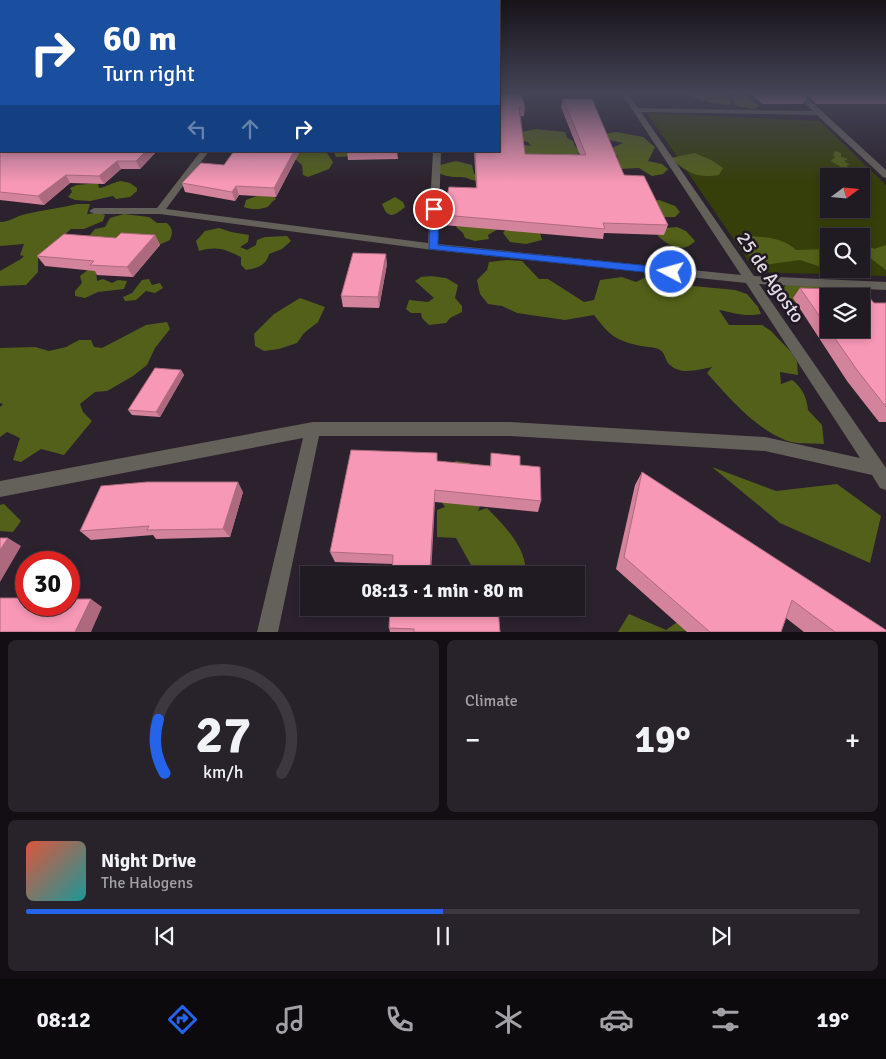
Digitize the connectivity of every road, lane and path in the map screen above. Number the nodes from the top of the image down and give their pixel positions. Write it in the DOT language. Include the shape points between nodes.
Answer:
graph roads {
  1 [pos="644,123"];
  2 [pos="829,123"];
  3 [pos="204,152"];
  4 [pos="437,152"];
  5 [pos="886,175"];
  6 [pos="94,211"];
  7 [pos="160,211"];
  8 [pos="433,247"];
  9 [pos="750,280"];
  10 [pos="886,286"];
  11 [pos="312,429"];
  12 [pos="882,475"];
  13 [pos="0,489"];
  14 [pos="267,632"];
  1 -- 9 [label="street, 25 de Agosto"];
  2 -- 5 [label="street"];
  3 -- 7 [label="street"];
  4 -- 8 [label="street"];
  6 -- 7 [label="street"];
  7 -- 8 [label="street"];
  8 -- 9 [label="street"];
  9 -- 10 [label="street"];
  9 -- 12 [label="street, 25 de Agosto"];
  11 -- 12 [label="street" via="510,428 765,444"];
  11 -- 13 [label="street"];
  11 -- 14 [label="street"];
}
